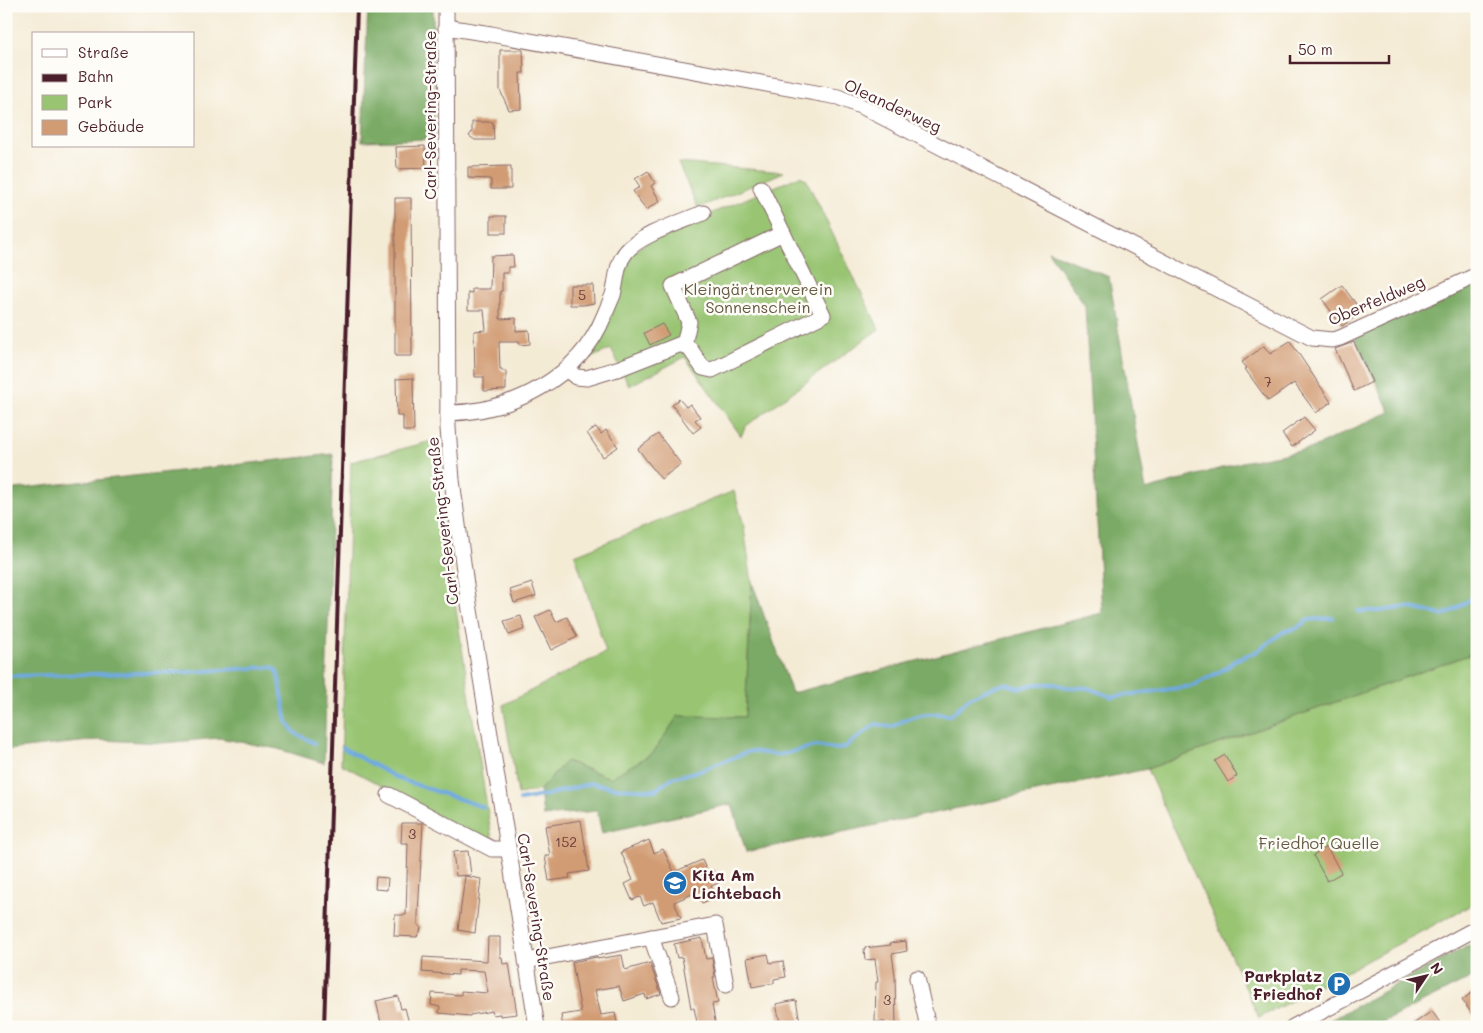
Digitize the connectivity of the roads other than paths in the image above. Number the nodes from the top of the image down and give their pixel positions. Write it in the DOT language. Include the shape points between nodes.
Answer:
graph roads {
  1 [pos="446,6"];
  2 [pos="446,27"];
  3 [pos="761,188"];
  4 [pos="703,213"];
  5 [pos="783,233"];
  6 [pos="1477,275"];
  7 [pos="1207,285"];
  8 [pos="684,345"];
  9 [pos="566,369"];
  10 [pos="448,413"];
  11 [pos="389,795"];
  12 [pos="508,849"];
  13 [pos="1477,928"];
  14 [pos="651,937"];
  15 [pos="526,961"];
  16 [pos="917,978"];
  17 [pos="726,985"];
  18 [pos="672,997"];
  19 [pos="1296,1026"];
  20 [pos="537,1027"];
  21 [pos="928,1027"];
  1 -- 2 [label="street, Carl-Severing-Straße"];
  2 -- 7 [label="street, Oleanderweg" via="838,97"];
  2 -- 10 [label="street, Carl-Severing-Straße"];
  3 -- 5 [label="street"];
  4 -- 9 [label="street" via="638,240 626,252 620,261 613,295 603,319 583,351"];
  5 -- 8 [label="street" via="673,286 689,322"];
  5 -- 8 [label="street" via="823,315 712,370 703,368"];
  6 -- 7 [label="street, Oberfeldweg" via="1332,340 1312,338"];
  8 -- 9 [label="street" via="587,378 576,377"];
  9 -- 10 [label="street" via="517,400 479,411"];
  10 -- 12 [label="street, Carl-Severing-Straße" via="456,516"];
  11 -- 12 [label="street" via="492,849"];
  12 -- 15 [label="street, Carl-Severing-Straße"];
  13 -- 19 [label="street"];
  14 -- 15 [label="street"];
  14 -- 17 [label="street" via="715,925"];
  14 -- 18 [label="street"];
  15 -- 20 [label="street, Carl-Severing-Straße"];
  16 -- 21 [label="street"];
}
